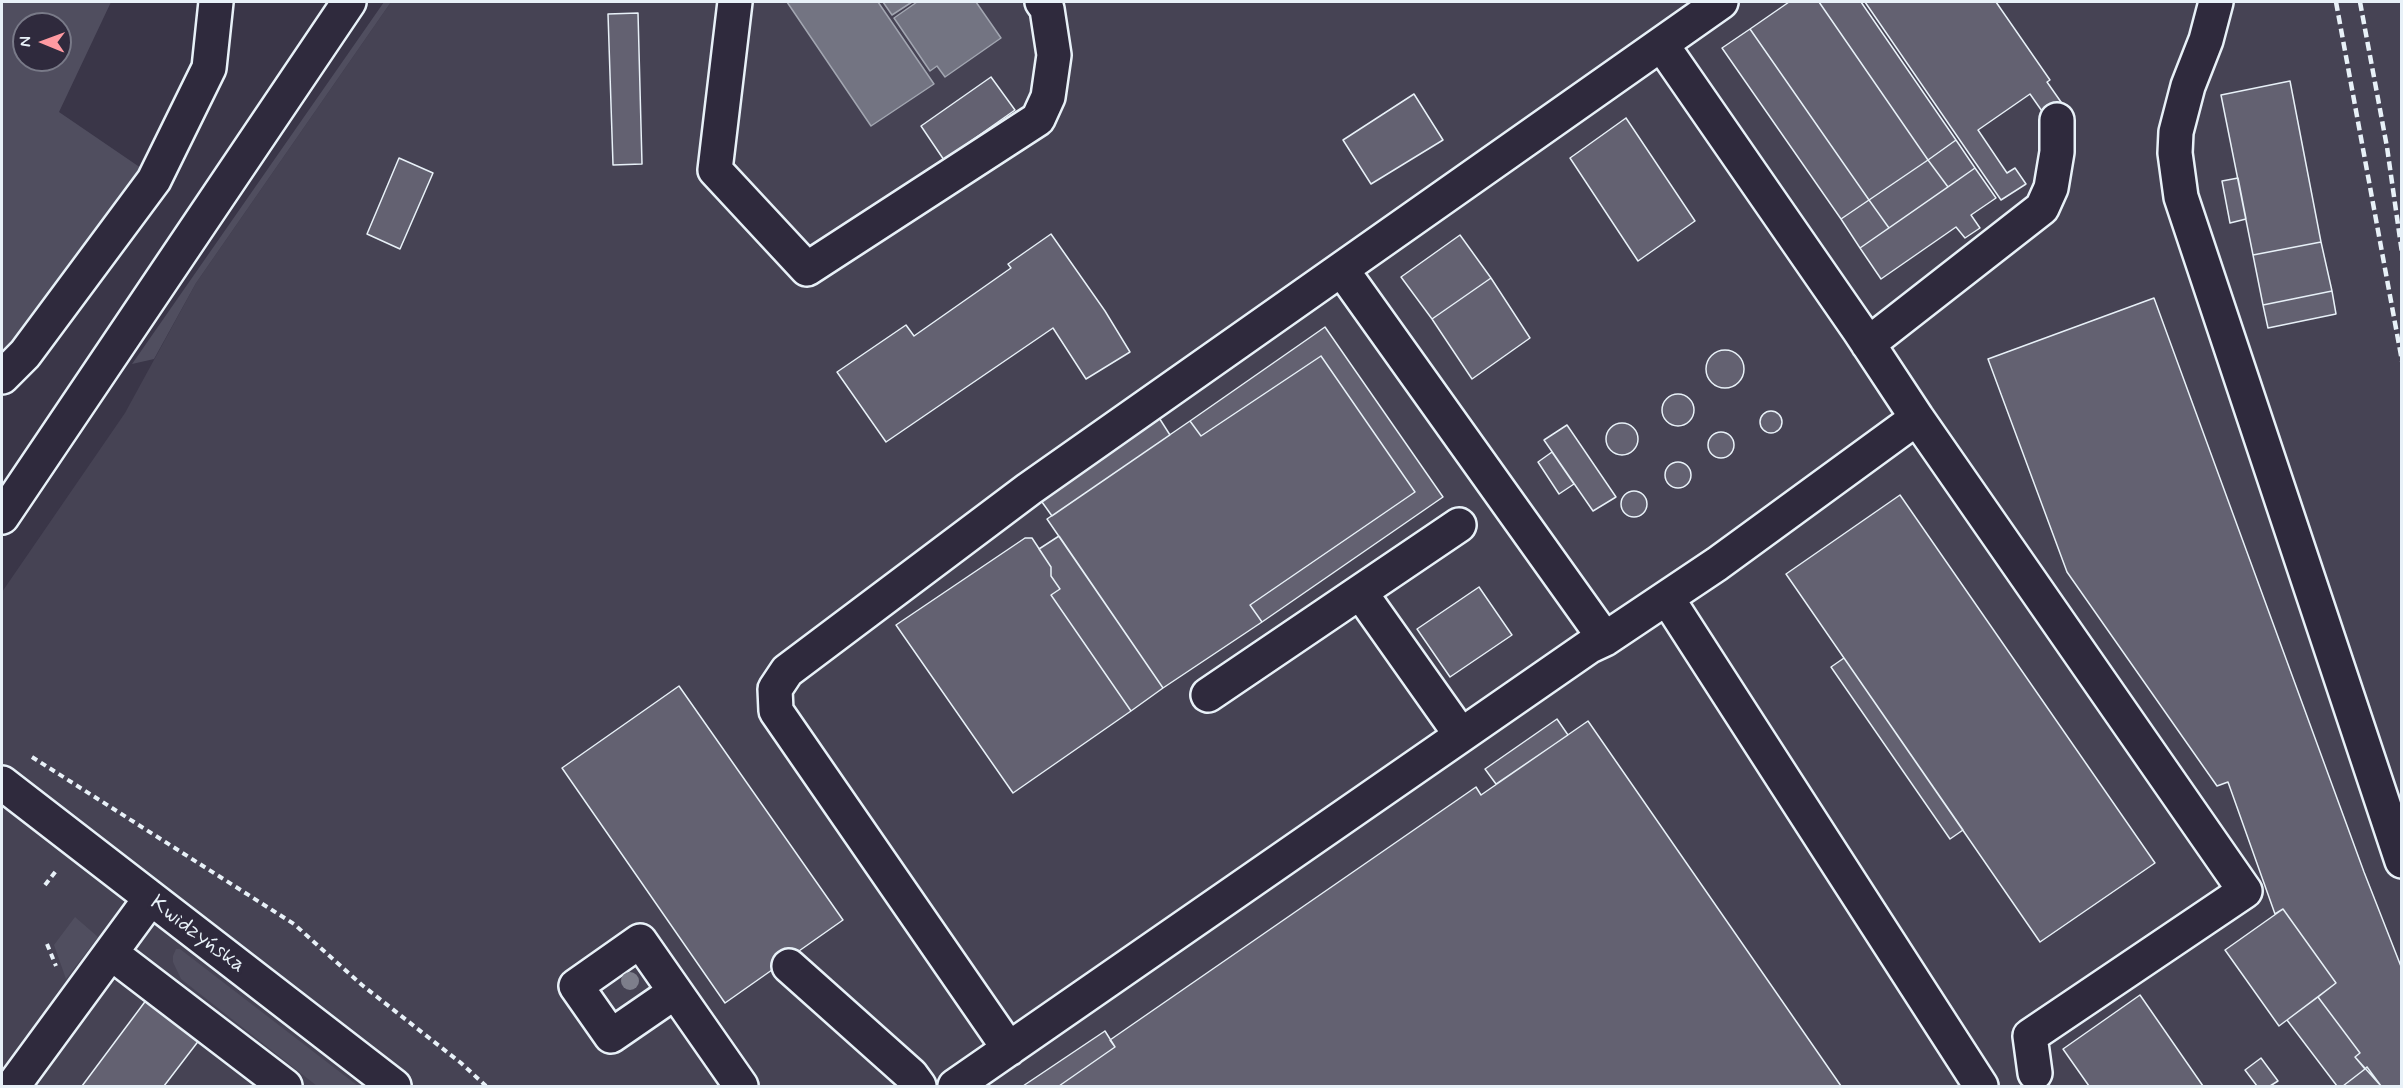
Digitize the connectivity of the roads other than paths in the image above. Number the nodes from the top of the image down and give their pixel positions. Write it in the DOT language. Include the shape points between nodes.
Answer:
graph roads {
  1 [pos="216,2"];
  2 [pos="349,2"];
  3 [pos="735,2"];
  4 [pos="1042,2"];
  5 [pos="1721,2"];
  6 [pos="2216,2"];
  7 [pos="1662,45"];
  8 [pos="2057,120"];
  9 [pos="1342,270"];
  10 [pos="1868,344"];
  11 [pos="2,377"];
  12 [pos="1917,418"];
  13 [pos="2,517"];
  14 [pos="1459,525"];
  15 [pos="1360,592"];
  16 [pos="1667,598"];
  17 [pos="1605,639"];
  18 [pos="1208,695"];
  19 [pos="1461,735"];
  20 [pos="2,783"];
  21 [pos="2402,861"];
  22 [pos="150,899"];
  23 [pos="111,953"];
  24 [pos="789,966"];
  25 [pos="675,992"];
  26 [pos="1009,1049"];
  27 [pos="265,1080"];
  28 [pos="2040,1082"];
  29 [pos="13,1086"];
  30 [pos="394,1086"];
  31 [pos="741,1086"];
  32 [pos="919,1086"];
  33 [pos="955,1086"];
  34 [pos="1981,1086"];
  1 -- 11 [label="lane" via="209,69 154,180 25,354"];
  2 -- 13 [label="lane"];
  3 -- 4 [label="lane" via="715,170 807,269 1038,119 1048,97 1054,55 1047,9"];
  5 -- 7 [label="lane"];
  6 -- 21 [label="lane" via="2176,132 2181,198"];
  7 -- 9 [label="lane"];
  7 -- 10 [label="lane"];
  8 -- 10 [label="lane" via="2051,188 2042,208"];
  9 -- 17 [label="lane"];
  9 -- 26 [label="lane" via="1029,489 787,671 775,689 776,711"];
  10 -- 12 [label="lane"];
  12 -- 16 [label="lane"];
  12 -- 28 [label="lane" via="2245,891 2030,1036"];
  14 -- 15 [label="lane"];
  15 -- 18 [label="lane"];
  15 -- 19 [label="lane"];
  16 -- 17 [label="lane"];
  16 -- 34 [label="lane"];
  17 -- 19 [label="lane"];
  19 -- 26 [label="lane"];
  20 -- 22 [label="lane, Kwidzyńska"];
  22 -- 23 [label="lane"];
  22 -- 30 [label="lane, Kwidzyńska"];
  23 -- 27 [label="lane"];
  23 -- 29 [label="lane"];
  24 -- 32 [label="lane"];
  25 -- 31 [label="lane"];
  26 -- 33 [label="lane"];
}
